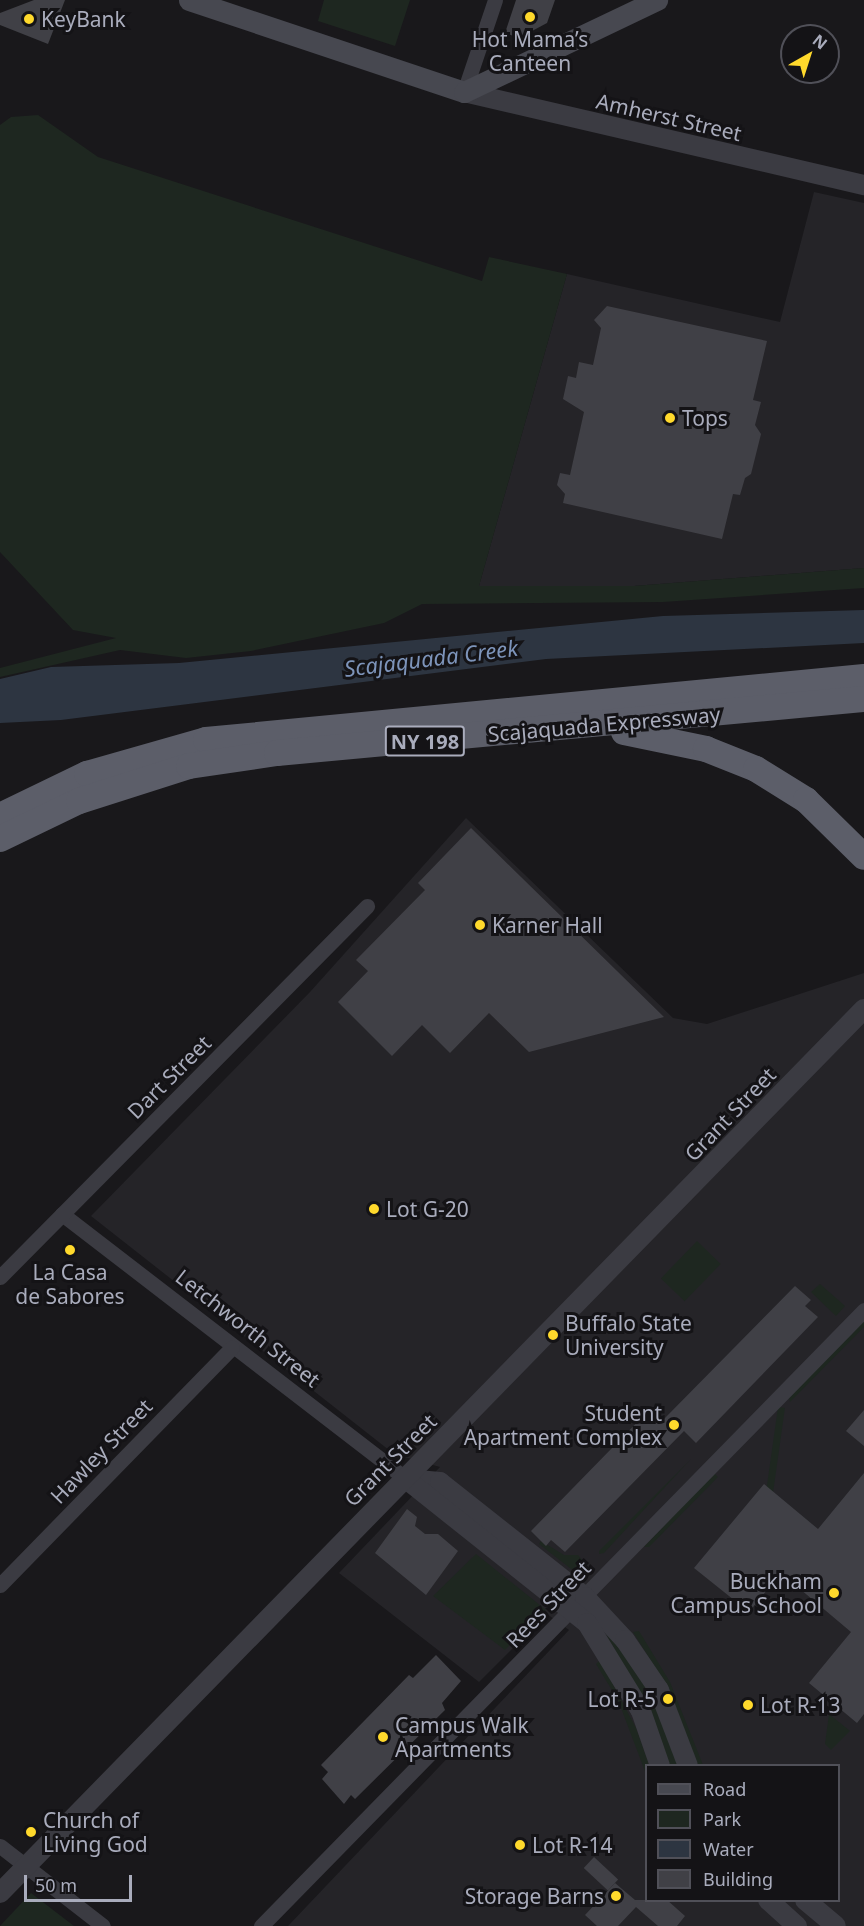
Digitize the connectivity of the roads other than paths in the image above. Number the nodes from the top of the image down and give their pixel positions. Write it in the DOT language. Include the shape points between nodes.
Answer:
graph roads {
  1 [pos="189,0"];
  2 [pos="495,0"];
  3 [pos="657,0"];
  4 [pos="233,7"];
  5 [pos="464,92"];
  6 [pos="864,185"];
  7 [pos="864,677"];
  8 [pos="864,699"];
  9 [pos="588,727"];
  10 [pos="0,816"];
  11 [pos="0,839"];
  12 [pos="864,857"];
  13 [pos="367,906"];
  14 [pos="864,1009"];
  15 [pos="62,1214"];
  16 [pos="0,1277"];
  17 [pos="864,1310"];
  18 [pos="232,1347"];
  19 [pos="406,1479"];
  20 [pos="0,1585"];
  21 [pos="578,1603"];
  22 [pos="659,1764"];
  23 [pos="687,1764"];
  24 [pos="0,1846"];
  25 [pos="27,1866"];
  26 [pos="0,1893"];
  27 [pos="770,1902"];
  28 [pos="807,1902"];
  29 [pos="104,1926"];
  30 [pos="261,1926"];
  31 [pos="797,1926"];
  32 [pos="836,1926"];
  1 -- 4 [label="main road"];
  2 -- 5 [label="street"];
  3 -- 5 [label="main road"];
  4 -- 5 [label="main road"];
  5 -- 6 [label="street, Amherst Street"];
  7 -- 10 [label="highway, Scajaquada Expressway / NY 198" via="206,740 87,774"];
  8 -- 9 [label="highway, Scajaquada Expressway / NY 198"];
  9 -- 11 [label="highway, Scajaquada Expressway / NY 198" via="277,753 189,766 79,801"];
  9 -- 12 [label="highway" via="675,741 756,769 806,800"];
  13 -- 15 [label="street, Dart Street"];
  14 -- 19 [label="street, Grant Street"];
  15 -- 16 [label="street, Dart Street"];
  15 -- 18 [label="street, Letchworth Street"];
  17 -- 21 [label="street, Rees Street"];
  18 -- 19 [label="street, Letchworth Street"];
  18 -- 20 [label="street, Hawley Street"];
  19 -- 21 [label="street, Letchworth Street"];
  19 -- 25 [label="street, Grant Street"];
  21 -- 22 [label="street" via="641,1711"];
  21 -- 23 [label="street" via="625,1640 658,1690"];
  21 -- 30 [label="street, Rees Street"];
  24 -- 25 [label="street"];
  25 -- 26 [label="street, Grant Street"];
  25 -- 29 [label="street"];
  27 -- 31 [label="street"];
  28 -- 32 [label="street"];
}
